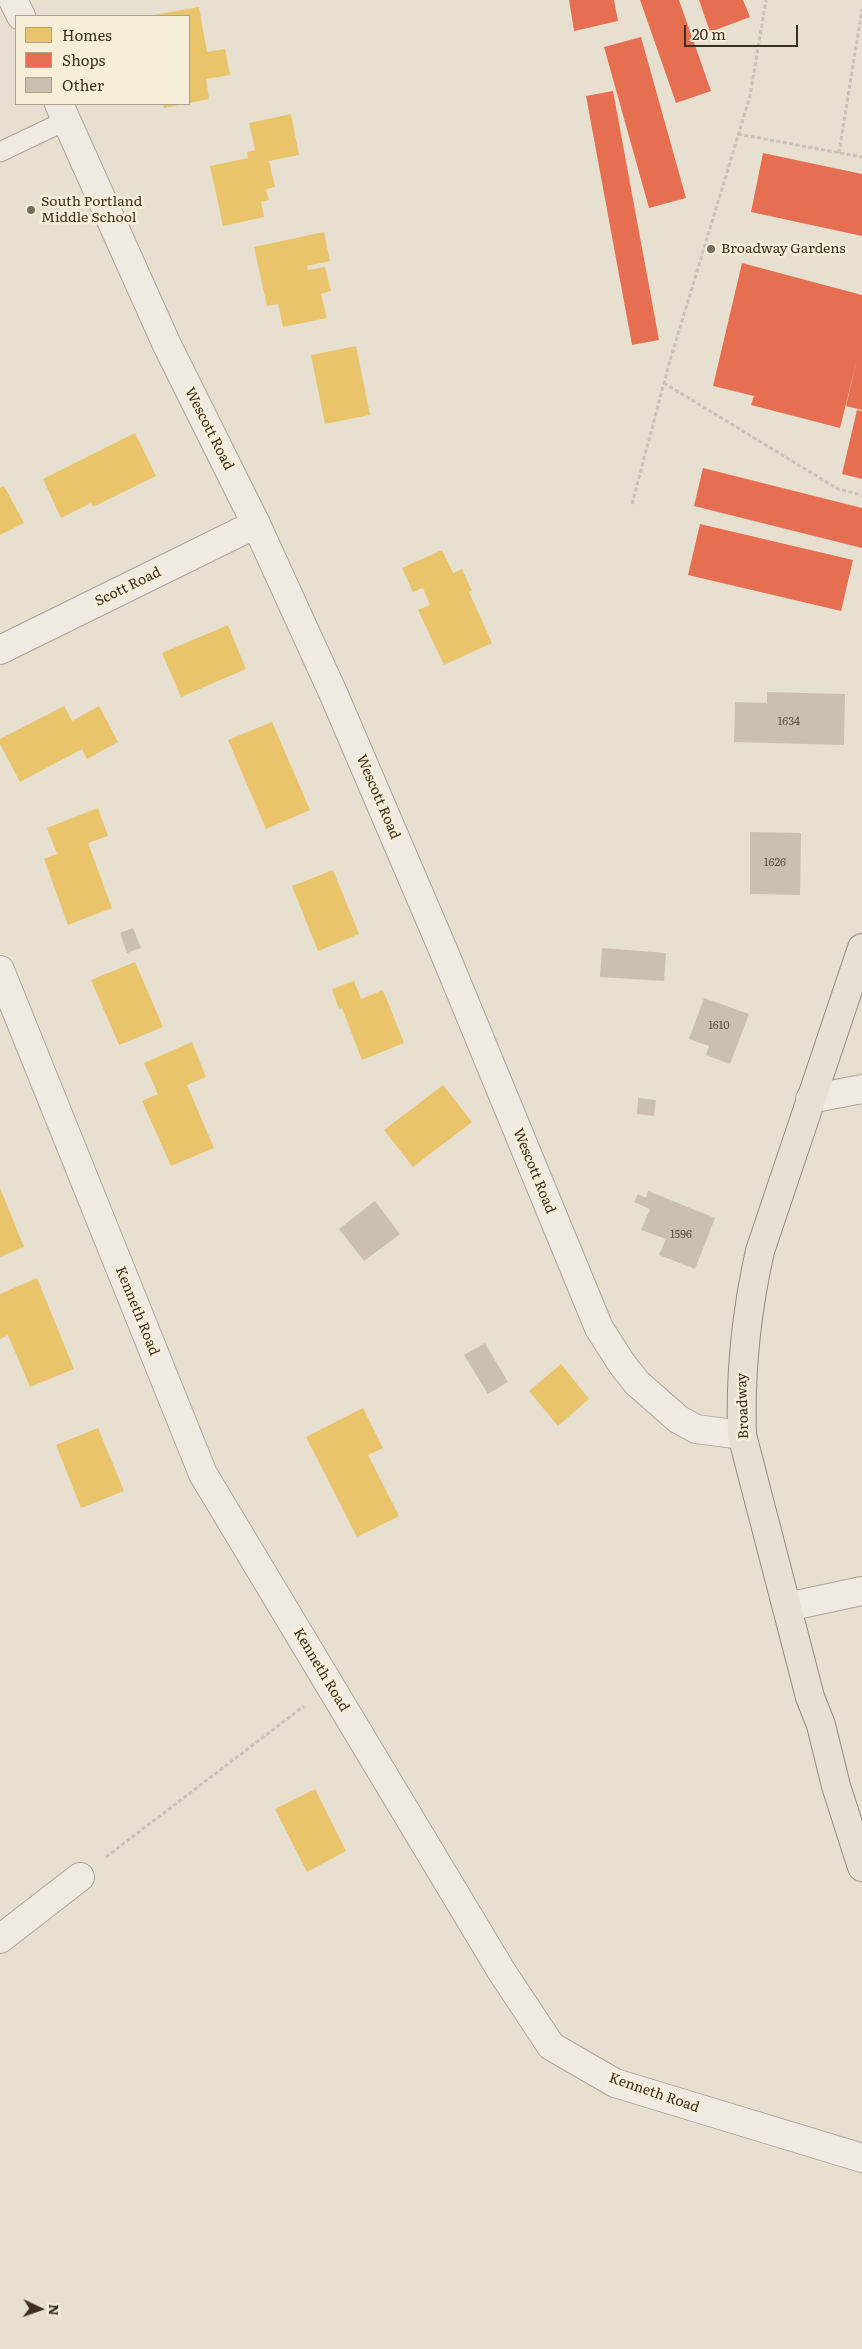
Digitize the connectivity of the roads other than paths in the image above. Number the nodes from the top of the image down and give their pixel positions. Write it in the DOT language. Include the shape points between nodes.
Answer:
graph roads {
  1 [pos="13,0"];
  2 [pos="20,15"];
  3 [pos="63,112"];
  4 [pos="0,152"];
  5 [pos="256,524"];
  6 [pos="0,650"];
  7 [pos="862,948"];
  8 [pos="0,970"];
  9 [pos="862,1090"];
  10 [pos="810,1099"];
  11 [pos="742,1435"];
  12 [pos="862,1591"];
  13 [pos="787,1607"];
  14 [pos="862,1867"];
  15 [pos="80,1877"];
  16 [pos="0,1939"];
  17 [pos="862,2158"];
  1 -- 2 [label="street"];
  3 -- 4 [label="lane"];
  3 -- 5 [label="street, Wescott Road" via="167,345"];
  5 -- 6 [label="street, Scott Road"];
  5 -- 11 [label="street, Wescott Road" via="440,942 599,1328 637,1384 678,1419 696,1429"];
  7 -- 10 [label="main road, Broadway"];
  8 -- 17 [label="street, Kenneth Road" via="203,1474 502,1972 551,2046 615,2083"];
  9 -- 10 [label="street"];
  10 -- 11 [label="main road, Broadway" via="760,1251 750,1296 743,1351"];
  11 -- 13 [label="main road, Broadway"];
  12 -- 13 [label="street"];
  13 -- 14 [label="main road, Broadway" via="810,1696"];
  15 -- 16 [label="street"];
}
